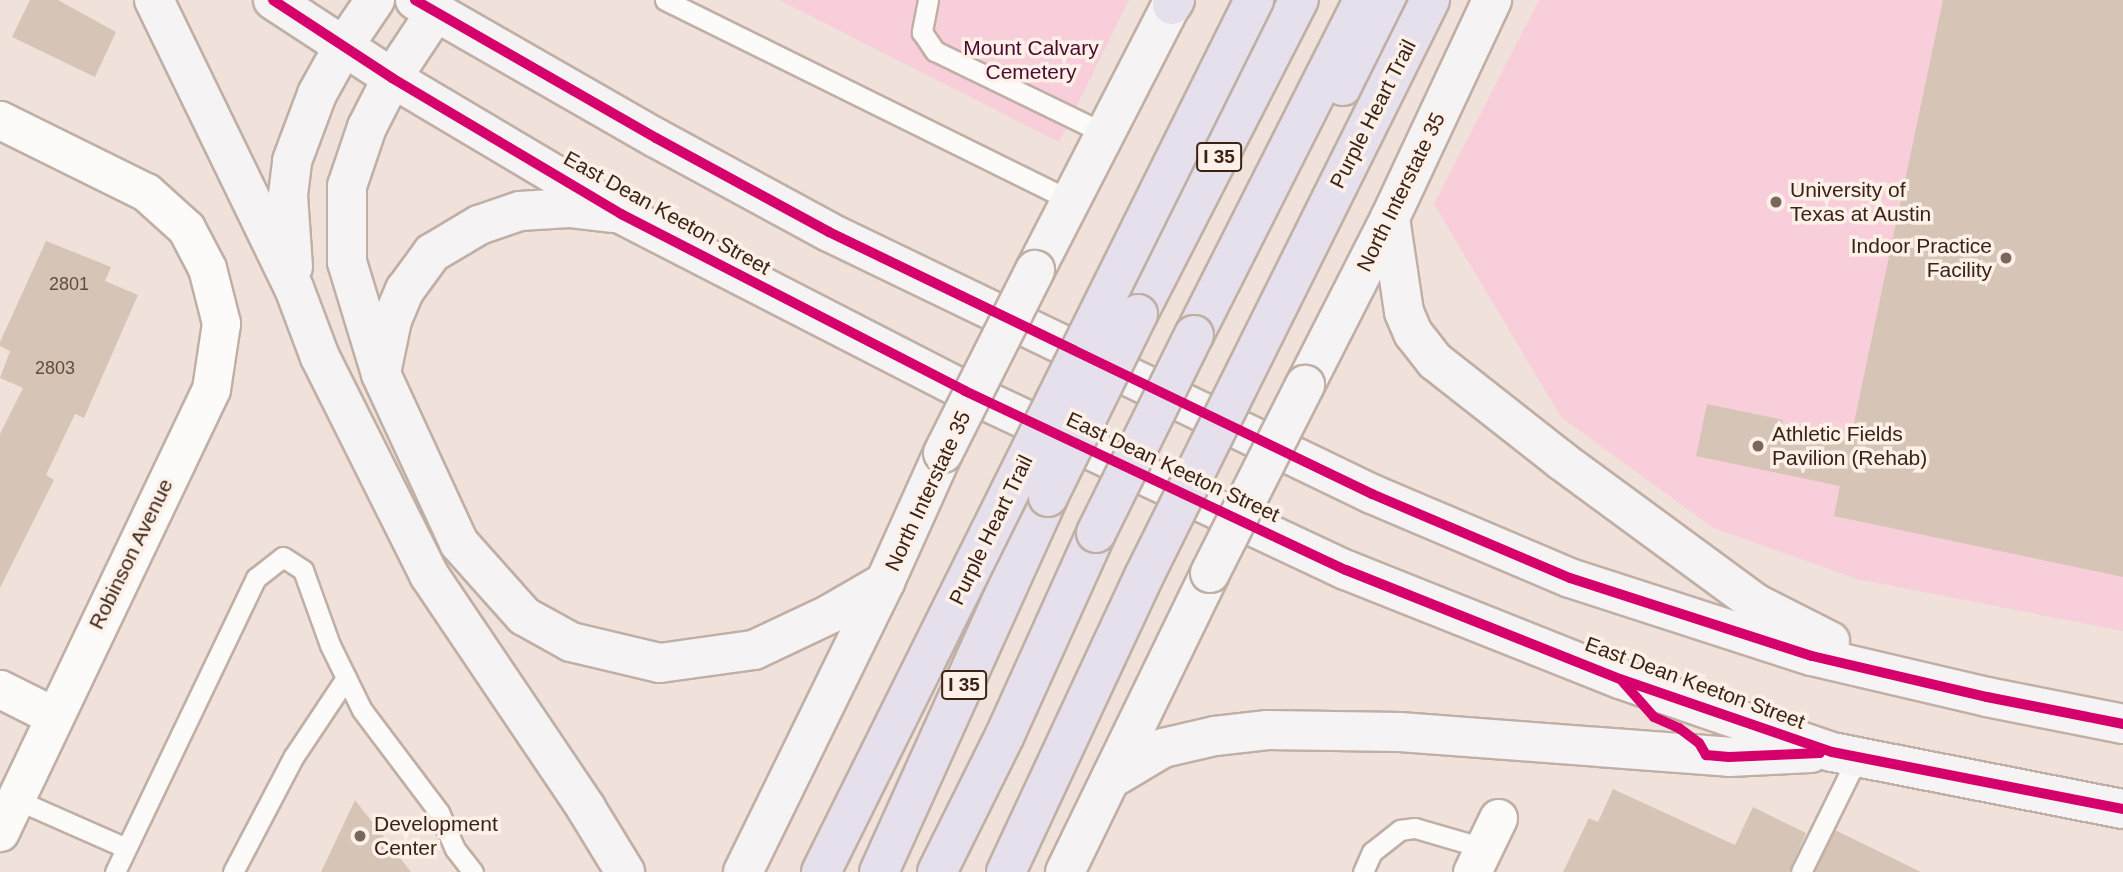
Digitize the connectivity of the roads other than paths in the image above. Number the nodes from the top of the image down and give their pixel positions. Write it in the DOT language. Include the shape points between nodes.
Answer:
graph roads {
  1 [pos="154,0"];
  2 [pos="273,0"];
  3 [pos="375,0"];
  4 [pos="665,0"];
  5 [pos="928,0"];
  6 [pos="1254,0"];
  7 [pos="1299,0"];
  8 [pos="1363,0"];
  9 [pos="1399,0"];
  10 [pos="1430,0"];
  11 [pos="1492,0"];
  12 [pos="1174,2"];
  13 [pos="425,6"];
  14 [pos="342,47"];
  15 [pos="392,78"];
  16 [pos="0,120"];
  17 [pos="1104,133"];
  18 [pos="1070,200"];
  19 [pos="621,214"];
  20 [pos="1390,218"];
  21 [pos="1240,247"];
  22 [pos="294,288"];
  23 [pos="381,374"];
  24 [pos="885,582"];
  25 [pos="346,678"];
  26 [pos="0,689"];
  27 [pos="1987,697"];
  28 [pos="54,716"];
  29 [pos="2123,724"];
  30 [pos="1845,754"];
  31 [pos="1111,779"];
  32 [pos="15,799"];
  33 [pos="2123,809"];
  34 [pos="0,832"];
  35 [pos="1485,846"];
  36 [pos="126,848"];
  37 [pos="115,872"];
  38 [pos="233,872"];
  39 [pos="473,872"];
  40 [pos="625,872"];
  41 [pos="743,872"];
  42 [pos="821,872"];
  43 [pos="879,872"];
  44 [pos="937,872"];
  45 [pos="1006,872"];
  46 [pos="1065,872"];
  47 [pos="1363,872"];
  48 [pos="1801,872"];
  1 -- 22 [label="main road"];
  2 -- 14 [label="main road, East Dean Keeton Street"];
  3 -- 14 [label="main road"];
  4 -- 18 [label="lane"];
  5 -- 17 [label="lane" via="922,32 935,51"];
  6 -- 42 [label="highway, Purple Heart Trail / I 35, bridge"];
  7 -- 43 [label="highway, Purple Heart Trail / I 35, bridge" via="1048,497"];
  8 -- 21 [label="highway, I 35"];
  9 -- 21 [label="highway"];
  10 -- 45 [label="highway, Purple Heart Trail, bridge" via="1144,576"];
  11 -- 20 [label="main road, North Interstate 35"];
  12 -- 17 [label="main road, North Interstate 35"];
  13 -- 15 [label="main road"];
  13 -- 27 [label="main road" via="829,232 1372,494 1570,578 1812,656"];
  14 -- 15 [label="main road, East Dean Keeton Street"];
  14 -- 22 [label="main road" via="317,94 292,161 288,195"];
  15 -- 19 [label="main road, East Dean Keeton Street"];
  15 -- 23 [label="main road" via="370,119 347,186 347,262"];
  16 -- 28 [label="street, Robinson Avenue" via="146,192 186,228 207,268 221,323 211,389"];
  17 -- 18 [label="main road, North Interstate 35"];
  18 -- 24 [label="main road, North Interstate 35, bridge" via="943,453"];
  19 -- 23 [label="main road" via="569,208 520,211 479,225 432,253 405,290 392,320"];
  19 -- 30 [label="main road, East Dean Keeton Street" via="965,391 1346,570 1620,679"];
  20 -- 27 [label="main road" via="1404,312 1435,361 1757,604 1871,658"];
  20 -- 31 [label="main road, North Interstate 35, bridge"];
  21 -- 44 [label="highway, I 35, bridge" via="1096,533"];
  22 -- 40 [label="main road" via="320,357 429,575"];
  23 -- 24 [label="main road" via="459,543 524,615 571,642 660,663 754,650"];
  24 -- 41 [label="main road, North Interstate 35"];
  25 -- 36 [label="lane" via="303,570 283,557 256,578"];
  25 -- 38 [label="lane" via="294,756"];
  25 -- 39 [label="lane" via="362,710 439,812 455,849"];
  26 -- 28 [label="street"];
  27 -- 29 [label="main road"];
  28 -- 32 [label="street, Robinson Avenue"];
  30 -- 31 [label="main road" via="1729,757 1400,732 1268,730 1163,748"];
  30 -- 33 [label="main road, East Dean Keeton Street"];
  30 -- 48 [label="lane"];
  31 -- 46 [label="main road, North Interstate 35"];
  32 -- 34 [label="street, Robinson Avenue"];
  32 -- 36 [label="lane"];
  35 -- 47 [label="lane" via="1415,828 1400,830 1372,852"];
  36 -- 37 [label="lane"];
}
